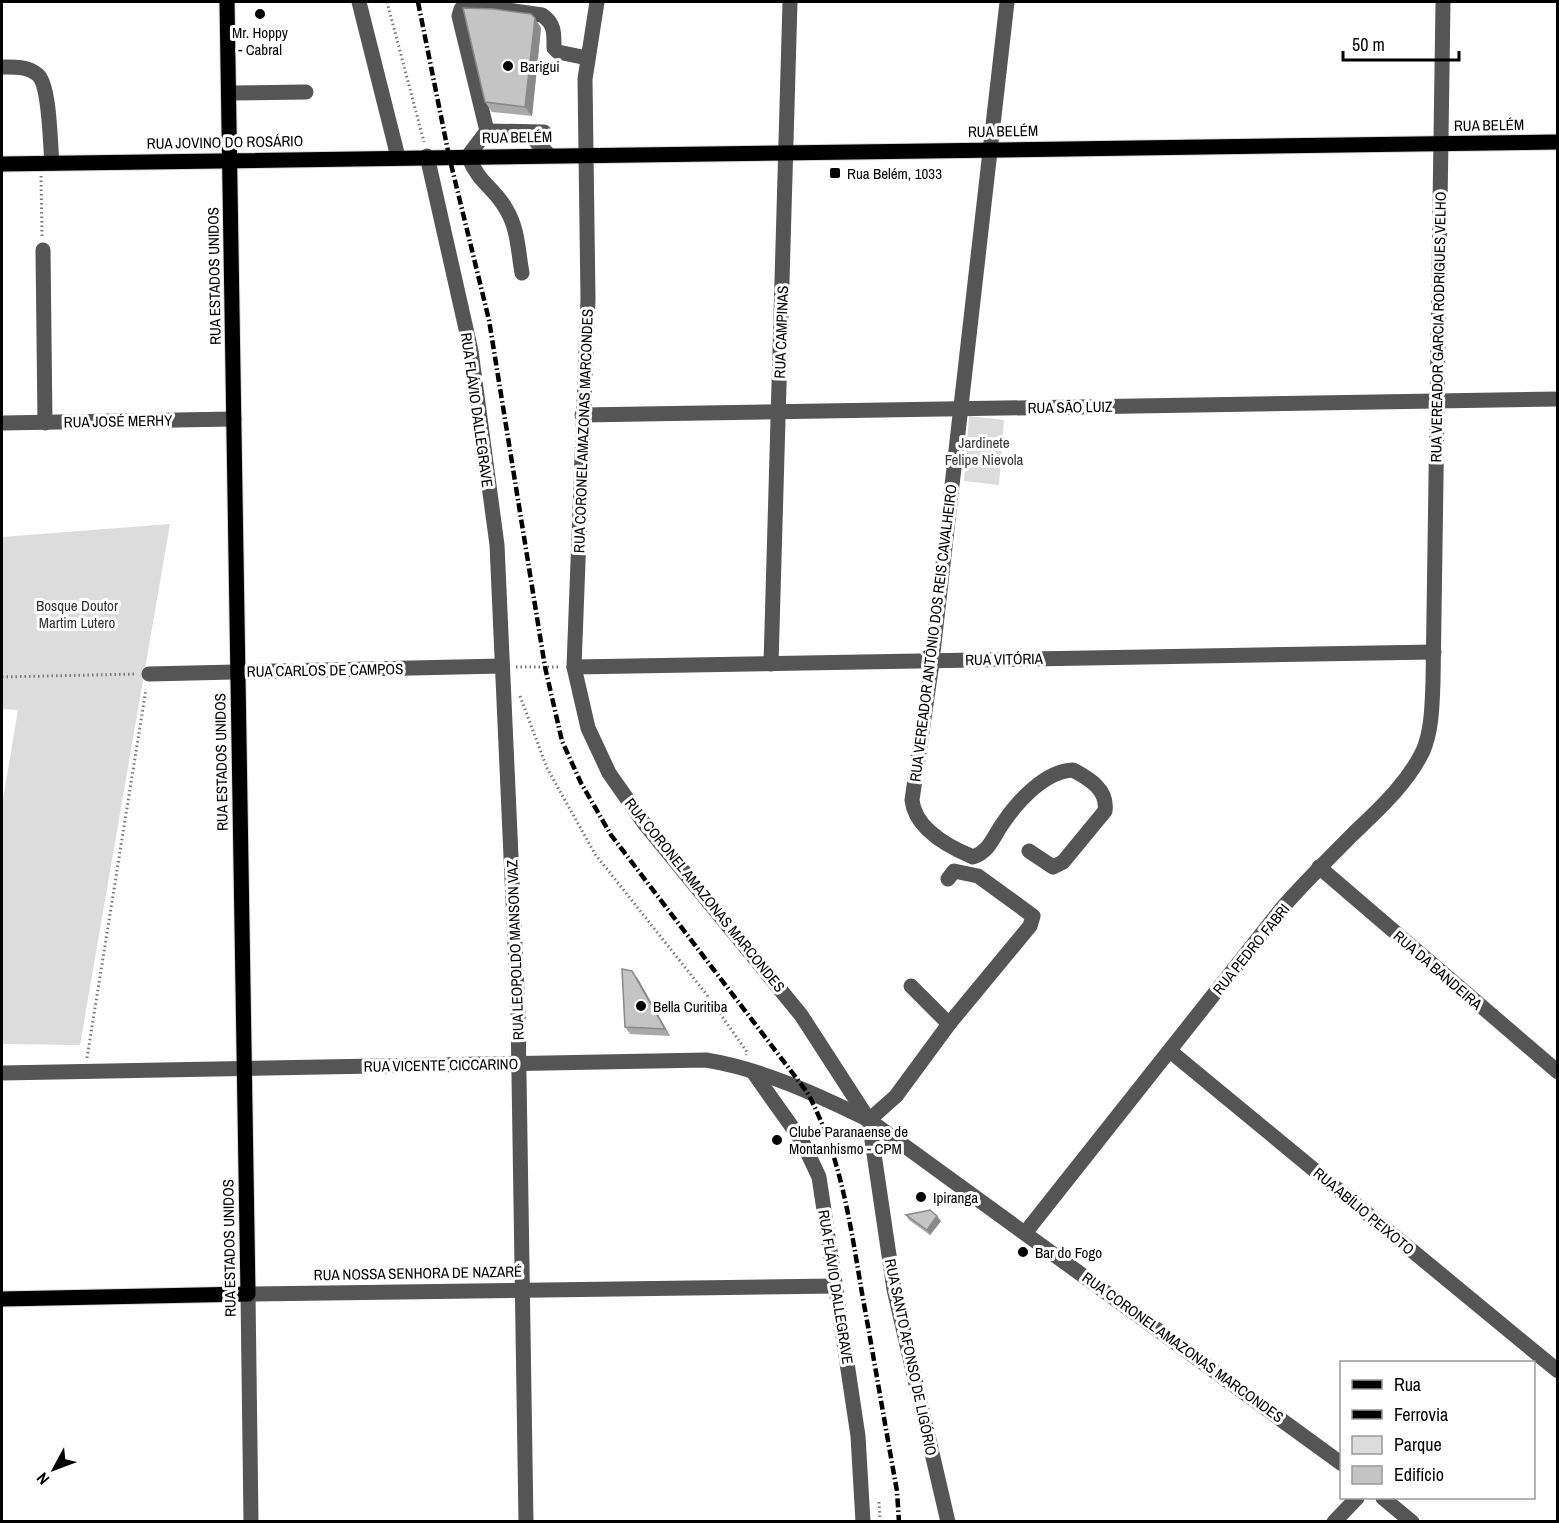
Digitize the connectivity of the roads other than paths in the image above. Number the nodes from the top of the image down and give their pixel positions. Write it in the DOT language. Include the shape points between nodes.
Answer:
graph roads {
  1 [pos="227,2"];
  2 [pos="359,2"];
  3 [pos="597,2"];
  4 [pos="790,2"];
  5 [pos="1007,2"];
  6 [pos="1443,2"];
  7 [pos="587,58"];
  8 [pos="2,67"];
  9 [pos="306,92"];
  10 [pos="229,93"];
  11 [pos="487,131"];
  12 [pos="527,132"];
  13 [pos="544,132"];
  14 [pos="1557,142"];
  15 [pos="1441,144"];
  16 [pos="990,149"];
  17 [pos="786,152"];
  18 [pos="548,154"];
  19 [pos="587,154"];
  20 [pos="427,156"];
  21 [pos="449,156"];
  22 [pos="468,156"];
  23 [pos="398,157"];
  24 [pos="230,160"];
  25 [pos="47,163"];
  26 [pos="2,164"];
  27 [pos="42,250"];
  28 [pos="522,273"];
  29 [pos="1557,399"];
  30 [pos="1437,401"];
  31 [pos="960,409"];
  32 [pos="778,412"];
  33 [pos="582,415"];
  34 [pos="234,420"];
  35 [pos="2,423"];
  36 [pos="45,423"];
  37 [pos="1434,652"];
  38 [pos="932,661"];
  39 [pos="771,663"];
  40 [pos="502,666"];
  41 [pos="574,667"];
  42 [pos="238,672"];
  43 [pos="149,674"];
  44 [pos="1029,850"];
  45 [pos="1319,867"];
  46 [pos="948,879"];
  47 [pos="911,986"];
  48 [pos="949,1024"];
  49 [pos="1170,1051"];
  50 [pos="519,1064"];
  51 [pos="244,1069"];
  52 [pos="753,1072"];
  53 [pos="1557,1072"];
  54 [pos="2,1073"];
  55 [pos="869,1120"];
  56 [pos="1025,1233"];
  57 [pos="835,1286"];
  58 [pos="522,1290"];
  59 [pos="248,1294"];
  60 [pos="2,1299"];
  61 [pos="1557,1371"];
  62 [pos="1340,1463"];
  63 [pos="1355,1499"];
  64 [pos="1385,1499"];
  65 [pos="251,1521"];
  66 [pos="526,1521"];
  67 [pos="863,1521"];
  68 [pos="948,1521"];
  69 [pos="1334,1521"];
  70 [pos="1412,1521"];
  1 -- 10 [label="main road, RUA ESTADOS UNIDOS"];
  2 -- 23 [label="street"];
  3 -- 7 [label="street, RUA CORONEL AMAZONAS MARCONDES"];
  4 -- 17 [label="street, RUA CAMPINAS"];
  5 -- 16 [label="street, RUA VEREADOR ANTÔNIO DOS REIS CAVALHEIRO"];
  6 -- 15 [label="street, RUA VEREADOR GARCIA RODRIGUES VELHO"];
  7 -- 11 [label="street" via="558,52 554,48 551,21 542,15 467,4 460,9"];
  7 -- 19 [label="street, RUA CORONEL AMAZONAS MARCONDES"];
  8 -- 25 [label="street" via="20,66 38,75 45,88"];
  9 -- 10 [label="street"];
  10 -- 24 [label="main road, RUA ESTADOS UNIDOS"];
  11 -- 12 [label="street"];
  11 -- 22 [label="street"];
  12 -- 13 [label="street"];
  12 -- 18 [label="street"];
  14 -- 15 [label="main road, RUA BELÉM"];
  15 -- 16 [label="main road, RUA BELÉM"];
  15 -- 30 [label="street, RUA VEREADOR GARCIA RODRIGUES VELHO"];
  16 -- 17 [label="main road, RUA BELÉM"];
  16 -- 31 [label="street, RUA VEREADOR ANTÔNIO DOS REIS CAVALHEIRO"];
  17 -- 19 [label="main road, RUA BELÉM"];
  17 -- 32 [label="street, RUA CAMPINAS"];
  18 -- 19 [label="main road, RUA BELÉM"];
  18 -- 22 [label="main road, RUA BELÉM"];
  19 -- 33 [label="street, RUA CORONEL AMAZONAS MARCONDES" via="588,299"];
  20 -- 21 [label="main road, RUA JOVINO DO ROSÁRIO"];
  20 -- 23 [label="main road, RUA JOVINO DO ROSÁRIO"];
  20 -- 40 [label="street, RUA FLÁVIO DALLEGRAVE" via="471,351 496,545"];
  21 -- 22 [label="main road, RUA BELÉM"];
  22 -- 28 [label="street" via="478,178 505,206 514,224"];
  23 -- 24 [label="main road, RUA JOVINO DO ROSÁRIO"];
  24 -- 25 [label="main road, RUA JOVINO DO ROSÁRIO"];
  24 -- 34 [label="main road, RUA ESTADOS UNIDOS"];
  25 -- 26 [label="main road, RUA JOVINO DO ROSÁRIO"];
  27 -- 36 [label="street"];
  29 -- 30 [label="street, RUA SÃO LUIZ"];
  30 -- 31 [label="street, RUA SÃO LUIZ"];
  30 -- 37 [label="street, RUA VEREADOR GARCIA RODRIGUES VELHO"];
  31 -- 32 [label="street, RUA SÃO LUIZ"];
  31 -- 38 [label="street, RUA VEREADOR ANTÔNIO DOS REIS CAVALHEIRO"];
  32 -- 33 [label="street, RUA SÃO LUIZ"];
  32 -- 39 [label="street, RUA CAMPINAS"];
  33 -- 41 [label="street, RUA CORONEL AMAZONAS MARCONDES"];
  34 -- 36 [label="street, RUA JOSÉ MERHY"];
  34 -- 42 [label="main road, RUA ESTADOS UNIDOS"];
  35 -- 36 [label="street, RUA JOSÉ MERHY"];
  37 -- 38 [label="street, RUA VITÓRIA"];
  37 -- 45 [label="street, RUA PEDRO FABRI" via="1432,710 1423,750 1388,800"];
  38 -- 39 [label="street, RUA VITÓRIA"];
  38 -- 44 [label="street, RUA VEREADOR ANTÔNIO DOS REIS CAVALHEIRO" via="912,800 918,821 958,851 973,857 984,854 1003,823 1050,775 1073,770 1087,777 1106,801 1105,811 1063,862 1053,867"];
  39 -- 41 [label="street, RUA VITÓRIA"];
  40 -- 42 [label="street, RUA CARLOS DE CAMPOS"];
  40 -- 50 [label="street, RUA LEOPOLDO MANSON VAZ"];
  41 -- 55 [label="street, RUA CORONEL AMAZONAS MARCONDES" via="588,728 614,780 644,823 801,1015"];
  42 -- 43 [label="street, RUA CARLOS DE CAMPOS"];
  42 -- 51 [label="main road, RUA ESTADOS UNIDOS"];
  45 -- 49 [label="street, RUA PEDRO FABRI"];
  45 -- 53 [label="street, RUA DA BANDEIRA"];
  46 -- 48 [label="street" via="954,872 964,871 978,876 1032,916 1030,926"];
  47 -- 48 [label="street"];
  48 -- 55 [label="street" via="896,1096"];
  49 -- 56 [label="street, RUA PEDRO FABRI"];
  49 -- 61 [label="street, RUA ABÍLIO PEIXOTO"];
  50 -- 51 [label="street, RUA VICENTE CICCARINO"];
  50 -- 52 [label="street, RUA VICENTE CICCARINO" via="706,1060"];
  50 -- 58 [label="street, RUA LEOPOLDO MANSON VAZ"];
  51 -- 54 [label="street, RUA VICENTE CICCARINO"];
  51 -- 59 [label="main road, RUA ESTADOS UNIDOS"];
  52 -- 55 [label="street, RUA VICENTE CICCARINO"];
  52 -- 57 [label="street, RUA FLÁVIO DALLEGRAVE" via="802,1141 819,1177"];
  55 -- 56 [label="street, RUA CORONEL AMAZONAS MARCONDES"];
  55 -- 68 [label="street, RUA SANTO AFONSO DE LIGÓRIO" via="896,1299"];
  56 -- 62 [label="street, RUA CORONEL AMAZONAS MARCONDES"];
  57 -- 58 [label="street, RUA NOSSA SENHORA DE NAZARÉ"];
  57 -- 67 [label="street, RUA FLÁVIO DALLEGRAVE" via="858,1436"];
  58 -- 59 [label="street, RUA NOSSA SENHORA DE NAZARÉ"];
  58 -- 66 [label="street, RUA LEOPOLDO MANSON VAZ"];
  59 -- 60 [label="main road, RUA NOSSA SENHORA DE NAZARÉ"];
  59 -- 65 [label="street, RUA ESTADOS UNIDOS"];
  63 -- 69 [label="street"];
  64 -- 70 [label="street"];
}
